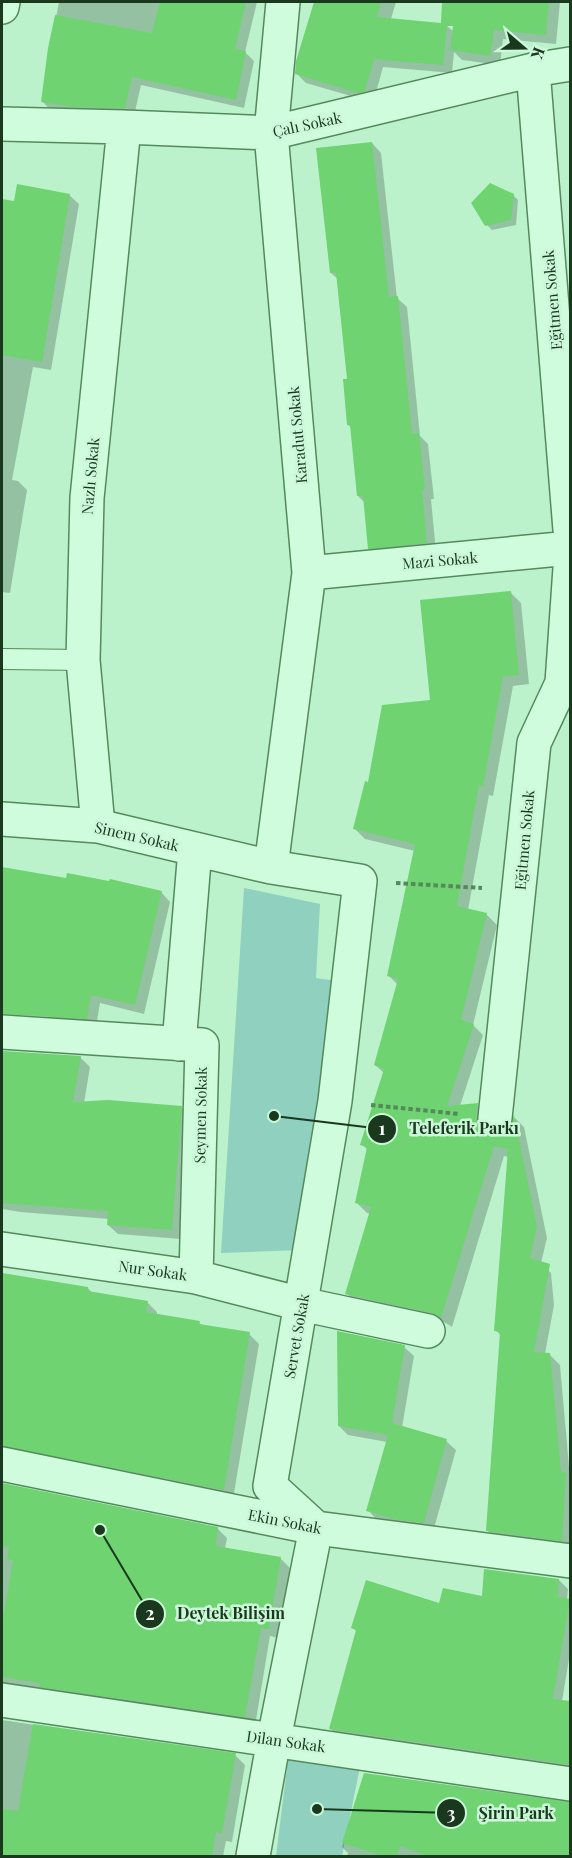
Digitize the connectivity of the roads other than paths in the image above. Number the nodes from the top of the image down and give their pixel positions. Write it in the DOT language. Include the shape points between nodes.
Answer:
graph roads {
  1 [pos="3,2"];
  2 [pos="283,2"];
  3 [pos="2,7"];
  4 [pos="570,64"];
  5 [pos="534,70"];
  6 [pos="2,124"];
  7 [pos="124,127"];
  8 [pos="271,133"];
  9 [pos="570,530"];
  10 [pos="570,548"];
  11 [pos="570,568"];
  12 [pos="309,573"];
  13 [pos="2,659"];
  14 [pos="83,660"];
  15 [pos="562,683"];
  16 [pos="570,719"];
  17 [pos="2,819"];
  18 [pos="98,826"];
  19 [pos="195,849"];
  20 [pos="271,867"];
  21 [pos="2,1032"];
  22 [pos="179,1044"];
  23 [pos="495,1118"];
  24 [pos="2,1249"];
  25 [pos="196,1277"];
  26 [pos="301,1304"];
  27 [pos="428,1331"];
  28 [pos="2,1464"];
  29 [pos="316,1528"];
  30 [pos="570,1561"];
  31 [pos="2,1700"];
  32 [pos="274,1739"];
  33 [pos="570,1784"];
  34 [pos="253,1857"];
  1 -- 3 [label="street"];
  2 -- 8 [label="street, Karadut Sokak"];
  4 -- 5 [label="street, Çalı Sokak"];
  5 -- 8 [label="street, Çalı Sokak"];
  5 -- 9 [label="street, Eğitmen Sokak"];
  6 -- 7 [label="street, Çalı Sokak"];
  7 -- 8 [label="street, Çalı Sokak"];
  7 -- 14 [label="street, Nazlı Sokak" via="87,498"];
  8 -- 12 [label="street, Karadut Sokak"];
  10 -- 12 [label="street, Mazi Sokak"];
  11 -- 15 [label="street, Eğitmen Sokak"];
  12 -- 20 [label="street, Karadut Sokak"];
  13 -- 14 [label="lane"];
  14 -- 18 [label="street, Nazlı Sokak"];
  15 -- 16 [label="street"];
  15 -- 23 [label="street, Eğitmen Sokak" via="534,743"];
  17 -- 18 [label="street, Sinem Sokak"];
  18 -- 19 [label="street, Sinem Sokak"];
  19 -- 20 [label="street, Sinem Sokak"];
  19 -- 22 [label="street"];
  20 -- 26 [label="street, Servet Sokak" via="360,881 334,1101"];
  21 -- 22 [label="street, Seymen Sokak"];
  22 -- 25 [label="street, Seymen Sokak" via="202,1045"];
  24 -- 25 [label="street, Nur Sokak"];
  25 -- 26 [label="street, Nur Sokak"];
  26 -- 27 [label="street, Nur Sokak"];
  26 -- 29 [label="street, Servet Sokak" via="270,1486"];
  28 -- 29 [label="street, Ekin Sokak"];
  29 -- 30 [label="street, Ekin Sokak"];
  29 -- 32 [label="street"];
  31 -- 32 [label="street, Dilan Sokak"];
  32 -- 33 [label="street, Dilan Sokak"];
  32 -- 34 [label="street"];
}
